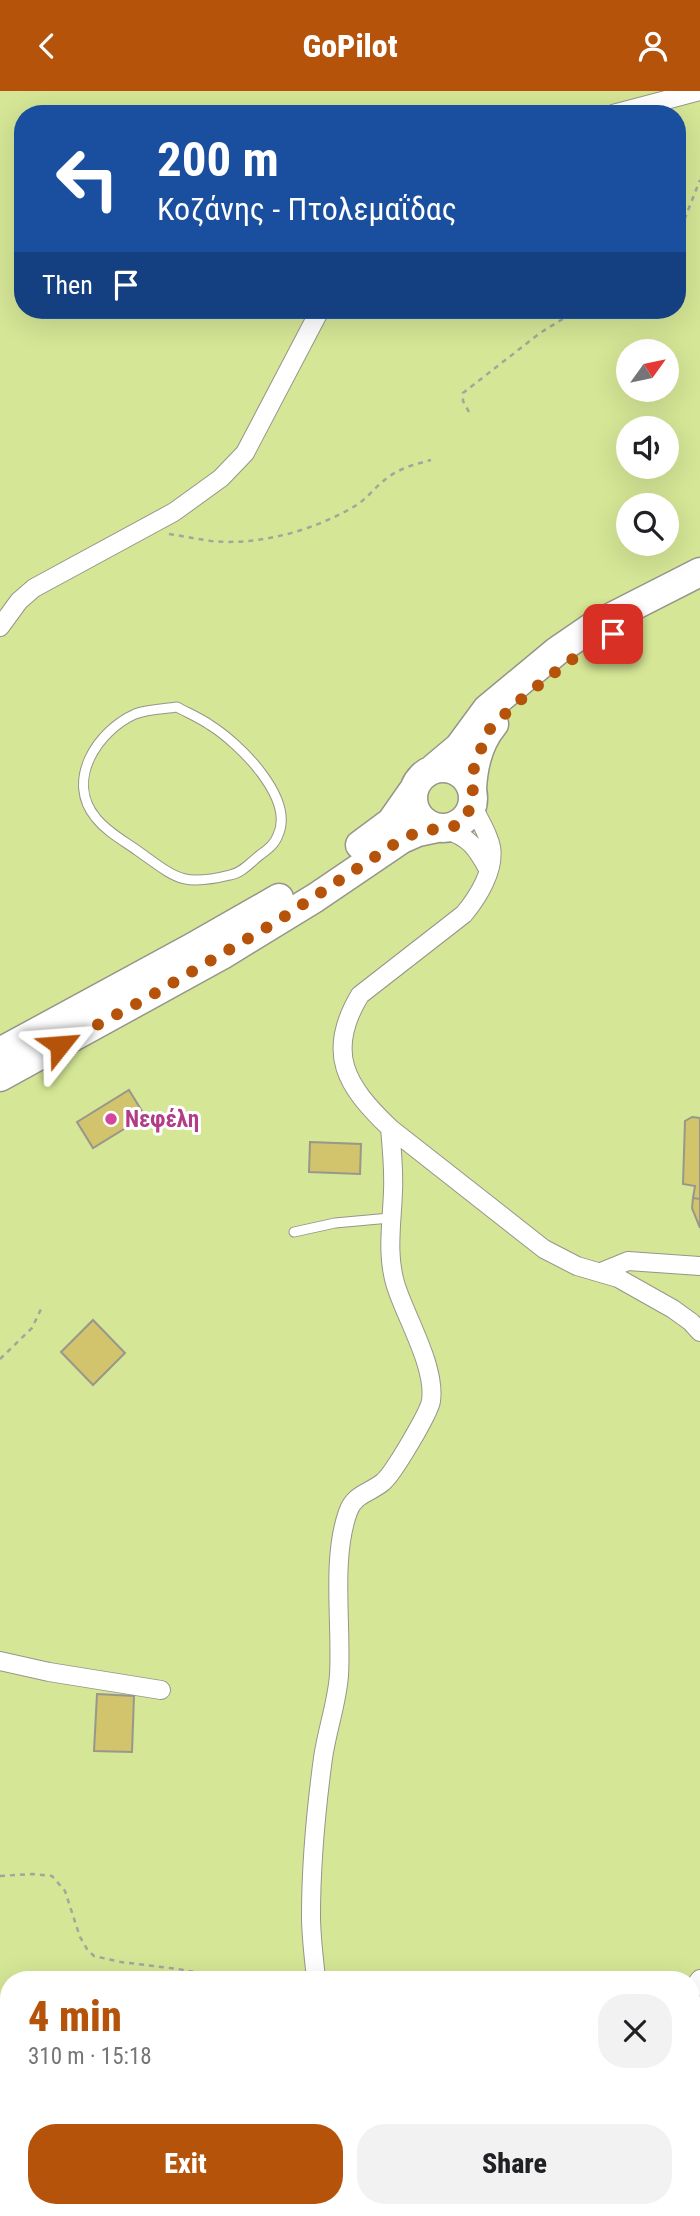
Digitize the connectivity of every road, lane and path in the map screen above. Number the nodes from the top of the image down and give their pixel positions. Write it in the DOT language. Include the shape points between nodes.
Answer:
graph roads {
  1 [pos="700,91"];
  2 [pos="647,105"];
  3 [pos="700,180"];
  4 [pos="686,215"];
  5 [pos="315,319"];
  6 [pos="563,319"];
  7 [pos="469,412"];
  8 [pos="431,460"];
  9 [pos="141,530"];
  10 [pos="700,572"];
  11 [pos="700,590"];
  12 [pos="0,627"];
  13 [pos="434,768"];
  14 [pos="412,792"];
  15 [pos="472,797"];
  16 [pos="282,827"];
  17 [pos="441,828"];
  18 [pos="488,869"];
  19 [pos="0,1052"];
  20 [pos="0,1077"];
  21 [pos="390,1128"];
  22 [pos="390,1218"];
  23 [pos="294,1232"];
  24 [pos="700,1266"];
  25 [pos="601,1272"];
  26 [pos="42,1307"];
  27 [pos="700,1332"];
  28 [pos="0,1359"];
  29 [pos="0,1661"];
  30 [pos="161,1690"];
  31 [pos="0,1876"];
  32 [pos="185,1971"];
  33 [pos="315,1971"];
  1 -- 2 [label="street"];
  3 -- 4 [label="path"];
  5 -- 9 [label="street" via="245,453 221,478"];
  6 -- 7 [label="path" via="463,393"];
  8 -- 9 [label="path" via="389,476 343,513 276,536 212,541"];
  9 -- 12 [label="street" via="34,588"];
  10 -- 13 [label="main road" via="592,627 557,651 487,709 459,747"];
  11 -- 15 [label="main road" via="590,646 513,706 485,738 474,766"];
  13 -- 14 [label="main road" via="420,777"];
  13 -- 15 [label="main road" via="457,771 467,779"];
  14 -- 17 [label="main road" via="417,815 426,824"];
  14 -- 19 [label="main road" via="391,823 325,870"];
  15 -- 17 [label="main road" via="463,821"];
  15 -- 18 [label="street" via="491,849"];
  16 -- 16 [label="lane" via="273,845 237,874 194,881 178,878 94,816 83,775 100,741 115,727 135,714 177,707 239,747 266,777 277,799"];
  17 -- 18 [label="street" via="471,842"];
  17 -- 20 [label="main road" via="402,839 276,922"];
  18 -- 21 [label="street" via="464,914 360,995 347,1020 342,1045 349,1079 362,1100"];
  21 -- 22 [label="street"];
  21 -- 25 [label="street" via="544,1249"];
  22 -- 23 [label="lane"];
  22 -- 33 [label="street" via="391,1268 421,1348 431,1401 390,1475 354,1500 345,1523 339,1576 339,1678 315,1823 311,1917"];
  24 -- 25 [label="street" via="628,1261"];
  25 -- 27 [label="street" via="654,1297"];
  26 -- 28 [label="path" via="32,1328"];
  29 -- 30 [label="street"];
  31 -- 32 [label="path" via="52,1876 65,1891 80,1937 94,1956"];
}
